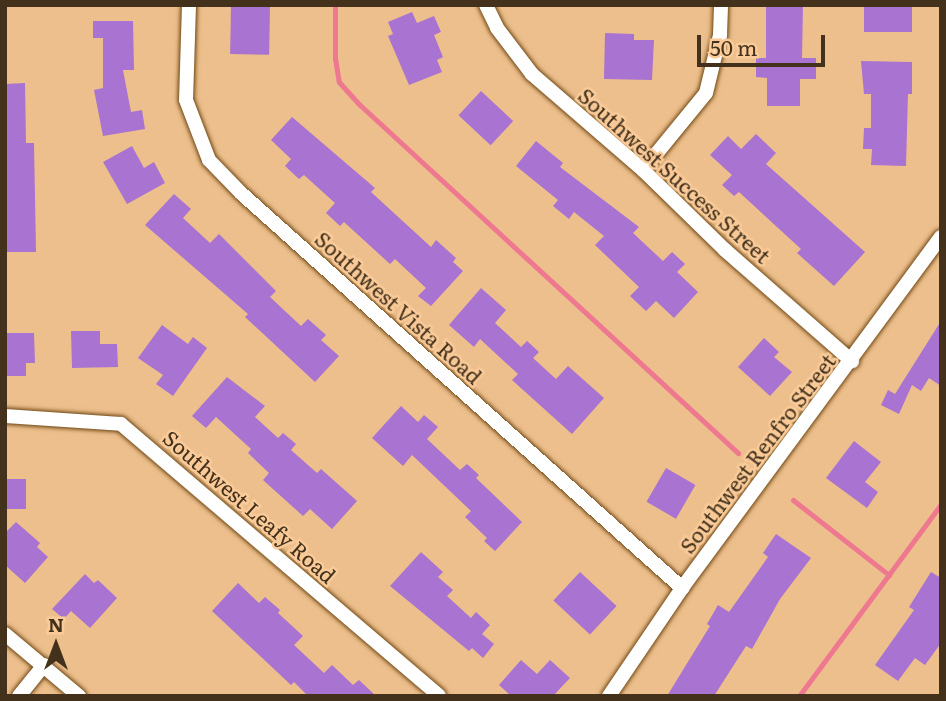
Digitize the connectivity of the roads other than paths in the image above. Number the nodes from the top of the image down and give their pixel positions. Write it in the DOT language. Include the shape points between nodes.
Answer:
graph roads {
  1 [pos="189,5"];
  2 [pos="486,5"];
  3 [pos="720,5"];
  4 [pos="643,170"];
  5 [pos="941,237"];
  6 [pos="852,361"];
  7 [pos="5,416"];
  8 [pos="682,588"];
  9 [pos="5,634"];
  10 [pos="44,665"];
  11 [pos="19,696"];
  12 [pos="79,696"];
  13 [pos="439,696"];
  14 [pos="609,696"];
  1 -- 8 [label="street, Southwest Vista Road" via="186,100 209,160"];
  2 -- 4 [label="street, Southwest Success Street" via="497,28 532,74"];
  3 -- 4 [label="street" via="720,35 706,93"];
  4 -- 6 [label="street, Southwest Success Street" via="725,250"];
  5 -- 6 [label="street, Southwest Renfro Street"];
  6 -- 8 [label="street, Southwest Renfro Street"];
  7 -- 13 [label="street, Southwest Leafy Road" via="121,424"];
  8 -- 14 [label="street, Southwest Renfro Street"];
  9 -- 10 [label="street"];
  10 -- 11 [label="street"];
  10 -- 12 [label="street"];
}
